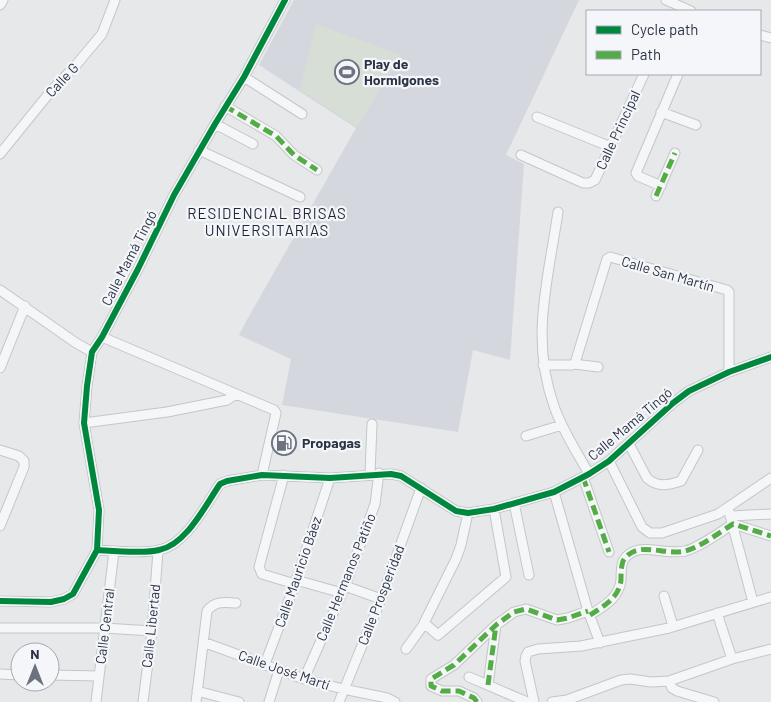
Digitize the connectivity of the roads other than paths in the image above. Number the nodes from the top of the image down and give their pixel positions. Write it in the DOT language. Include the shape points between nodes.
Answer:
graph roads {
  1 [pos="3,0"];
  2 [pos="115,0"];
  3 [pos="285,0"];
  4 [pos="671,5"];
  5 [pos="0,6"];
  6 [pos="688,10"];
  7 [pos="644,75"];
  8 [pos="678,75"];
  9 [pos="244,77"];
  10 [pos="226,106"];
  11 [pos="661,112"];
  12 [pos="302,114"];
  13 [pos="537,117"];
  14 [pos="215,124"];
  15 [pos="696,126"];
  16 [pos="253,144"];
  17 [pos="611,147"];
  18 [pos="199,150"];
  19 [pos="675,153"];
  20 [pos="0,154"];
  21 [pos="521,154"];
  22 [pos="317,170"];
  23 [pos="661,186"];
  24 [pos="656,196"];
  25 [pos="300,197"];
  26 [pos="558,212"];
  27 [pos="0,290"];
  28 [pos="25,306"];
  29 [pos="102,337"];
  30 [pos="92,352"];
  31 [pos="771,357"];
  32 [pos="574,364"];
  33 [pos="544,365"];
  34 [pos="598,367"];
  35 [pos="0,368"];
  36 [pos="729,372"];
  37 [pos="236,394"];
  38 [pos="84,423"];
  39 [pos="372,424"];
  40 [pos="562,425"];
  41 [pos="526,436"];
  42 [pos="628,444"];
  43 [pos="0,450"];
  44 [pos="698,450"];
  45 [pos="609,461"];
  46 [pos="374,474"];
  47 [pos="262,475"];
  48 [pos="284,475"];
  49 [pos="586,476"];
  50 [pos="330,478"];
  51 [pos="771,478"];
  52 [pos="421,488"];
  53 [pos="554,492"];
  54 [pos="514,503"];
  55 [pos="494,509"];
  56 [pos="468,513"];
  57 [pos="771,514"];
  58 [pos="731,516"];
  59 [pos="0,526"];
  60 [pos="771,536"];
  61 [pos="97,550"];
  62 [pos="114,551"];
  63 [pos="158,551"];
  64 [pos="609,552"];
  65 [pos="529,575"];
  66 [pos="296,582"];
  67 [pos="344,589"];
  68 [pos="664,596"];
  69 [pos="771,597"];
  70 [pos="381,599"];
  71 [pos="0,601"];
  72 [pos="753,602"];
  73 [pos="236,603"];
  74 [pos="589,613"];
  75 [pos="717,613"];
  76 [pos="424,624"];
  77 [pos="496,625"];
  78 [pos="673,626"];
  79 [pos="0,628"];
  80 [pos="104,628"];
  81 [pos="152,631"];
  82 [pos="203,642"];
  83 [pos="600,643"];
  84 [pos="771,648"];
  85 [pos="406,649"];
  86 [pos="732,659"];
  87 [pos="265,664"];
  88 [pos="279,670"];
  89 [pos="60,675"];
  90 [pos="99,676"];
  91 [pos="469,677"];
  92 [pos="304,679"];
  93 [pos="669,681"];
  94 [pos="488,685"];
  95 [pos="343,690"];
  96 [pos="197,691"];
  97 [pos="96,702"];
  98 [pos="143,702"];
  99 [pos="196,702"];
  100 [pos="238,702"];
  101 [pos="269,702"];
  102 [pos="339,702"];
  103 [pos="395,702"];
  104 [pos="477,702"];
  105 [pos="527,702"];
  106 [pos="534,702"];
  107 [pos="552,702"];
  108 [pos="714,702"];
  1 -- 5 [label="street"];
  2 -- 20 [label="street, Calle G" via="102,34"];
  3 -- 9 [label="street, Calle Mamá Tingó"];
  4 -- 6 [label="street"];
  7 -- 17 [label="street, Calle Principal"];
  8 -- 11 [label="street"];
  9 -- 10 [label="street, Calle Mamá Tingó"];
  9 -- 12 [label="street"];
  10 -- 14 [label="street, Calle Mamá Tingó"];
  10 -- 22 [label="street" via="276,136 294,155"];
  11 -- 15 [label="street"];
  11 -- 23 [label="street" via="636,173"];
  13 -- 17 [label="street"];
  14 -- 16 [label="street"];
  14 -- 18 [label="street, Calle Mamá Tingó"];
  17 -- 21 [label="street, Calle Principal" via="595,180 589,183"];
  18 -- 25 [label="street"];
  18 -- 29 [label="street, Calle Mamá Tingó"];
  19 -- 23 [label="street"];
  23 -- 24 [label="street"];
  26 -- 33 [label="street" via="542,316"];
  27 -- 28 [label="street"];
  28 -- 30 [label="street"];
  28 -- 35 [label="street"];
  29 -- 30 [label="street, Calle Mamá Tingó"];
  29 -- 37 [label="street"];
  30 -- 38 [label="street, Calle Mamá Tingó"];
  31 -- 36 [label="street, Calle Mamá Tingó"];
  32 -- 33 [label="street"];
  32 -- 34 [label="street"];
  32 -- 36 [label="street, Calle San Martín" via="610,257 729,292"];
  33 -- 40 [label="street"];
  36 -- 42 [label="street, Calle Mamá Tingó" via="673,403"];
  37 -- 38 [label="street" via="227,400 167,412"];
  37 -- 47 [label="street" via="276,412"];
  38 -- 61 [label="street, Calle Mamá Tingó" via="98,510"];
  39 -- 46 [label="street, Calle Hermanos Patiño"];
  40 -- 41 [label="street"];
  40 -- 49 [label="street"];
  42 -- 44 [label="street" via="647,478 662,485 682,481"];
  42 -- 45 [label="street, Calle Mamá Tingó"];
  43 -- 59 [label="street" via="24,461"];
  45 -- 49 [label="street, Calle Mamá Tingó"];
  45 -- 58 [label="street" via="642,527 650,533 662,533 708,518"];
  46 -- 50 [label="street, Calle Mamá Tingó"];
  46 -- 52 [label="street, Calle Mamá Tingó" via="401,476"];
  46 -- 67 [label="street, Calle Hermanos Patiño" via="375,504"];
  47 -- 48 [label="street, Calle Mamá Tingó"];
  47 -- 63 [label="street, Calle Mamá Tingó" via="220,484 182,539"];
  48 -- 50 [label="street, Calle Mamá Tingó"];
  48 -- 66 [label="street" via="260,567 262,574"];
  49 -- 53 [label="street, Calle Mamá Tingó"];
  49 -- 64 [label="street"];
  50 -- 66 [label="street, Calle Mauricio Báez"];
  51 -- 58 [label="street"];
  52 -- 56 [label="street, Calle Mamá Tingó" via="449,508"];
  52 -- 70 [label="street, Calle Prosperidad"];
  53 -- 54 [label="street, Calle Mamá Tingó"];
  53 -- 74 [label="street"];
  54 -- 55 [label="street, Calle Mamá Tingó"];
  54 -- 65 [label="street"];
  55 -- 56 [label="street, Calle Mamá Tingó"];
  55 -- 76 [label="street" via="505,579 439,634"];
  56 -- 76 [label="street" via="456,559"];
  57 -- 58 [label="street"];
  58 -- 60 [label="street"];
  58 -- 72 [label="street"];
  58 -- 74 [label="street" via="697,547 666,552 641,549 628,554 623,561 621,582 614,598"];
  61 -- 62 [label="street, Calle Mamá Tingó"];
  61 -- 71 [label="street, Calle Mamá Tingó" via="73,594 64,599 51,602"];
  62 -- 63 [label="street, Calle Mamá Tingó"];
  62 -- 80 [label="street, Calle Central"];
  63 -- 81 [label="street, Calle Libertad"];
  66 -- 67 [label="street"];
  66 -- 87 [label="street, Calle Mauricio Báez"];
  67 -- 70 [label="street"];
  67 -- 92 [label="street, Calle Hermanos Patiño"];
  68 -- 78 [label="street"];
  69 -- 72 [label="street"];
  70 -- 95 [label="street, Calle Prosperidad"];
  72 -- 75 [label="street"];
  73 -- 82 [label="street" via="219,602 211,606 207,611"];
  74 -- 77 [label="street" via="557,620 526,609 514,612"];
  74 -- 83 [label="street"];
  75 -- 78 [label="street"];
  75 -- 86 [label="street"];
  76 -- 85 [label="street"];
  77 -- 94 [label="street"];
  77 -- 104 [label="street" via="454,665 431,679 431,686 442,691 459,691"];
  78 -- 83 [label="street"];
  79 -- 80 [label="street"];
  80 -- 81 [label="street"];
  80 -- 90 [label="street, Calle Central"];
  81 -- 98 [label="street, Calle Libertad"];
  82 -- 87 [label="street, Calle José Martí"];
  82 -- 96 [label="street"];
  83 -- 106 [label="street" via="538,648 528,652 525,661"];
  84 -- 86 [label="street"];
  86 -- 93 [label="street"];
  87 -- 88 [label="street, Calle José Martí"];
  88 -- 92 [label="street, Calle José Martí"];
  88 -- 101 [label="street"];
  89 -- 90 [label="street"];
  90 -- 97 [label="street, Calle Central"];
  91 -- 94 [label="street"];
  92 -- 95 [label="street, Calle José Martí"];
  93 -- 107 [label="street" via="621,680 567,700"];
  93 -- 108 [label="street" via="677,691"];
  94 -- 105 [label="street"];
  95 -- 102 [label="street, Calle Prosperidad"];
  95 -- 103 [label="street, Calle José Martí"];
  96 -- 99 [label="street"];
  96 -- 100 [label="street"];
}
